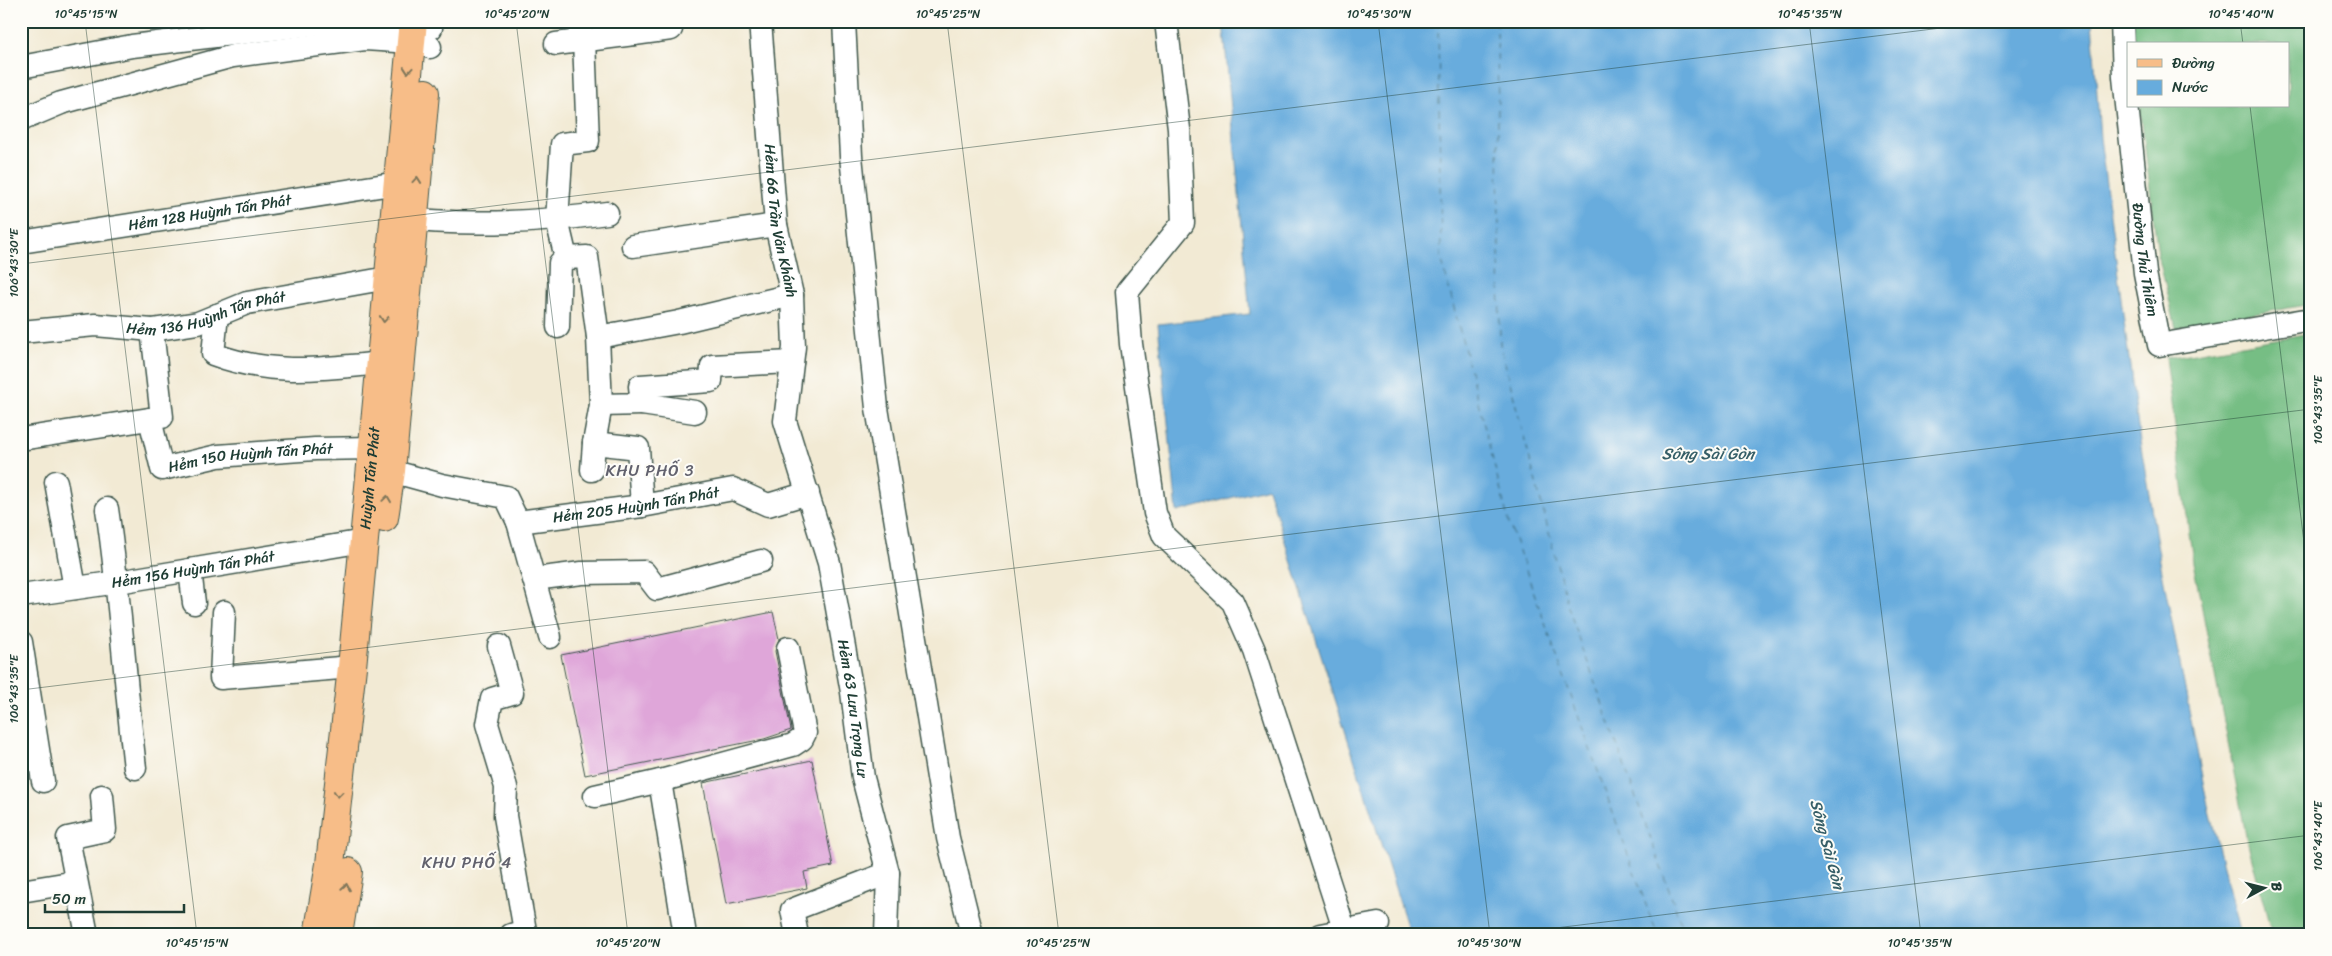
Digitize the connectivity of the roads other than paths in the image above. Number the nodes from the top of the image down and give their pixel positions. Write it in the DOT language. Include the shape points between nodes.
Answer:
graph roads {
  1 [pos="760,21"];
  2 [pos="844,21"];
  3 [pos="1166,21"];
  4 [pos="2122,21"];
  5 [pos="633,27"];
  6 [pos="670,29"];
  7 [pos="422,31"];
  8 [pos="581,31"];
  9 [pos="556,44"];
  10 [pos="21,67"];
  11 [pos="2127,103"];
  12 [pos="2128,108"];
  13 [pos="23,119"];
  14 [pos="398,183"];
  15 [pos="607,213"];
  16 [pos="557,220"];
  17 [pos="776,225"];
  18 [pos="403,231"];
  19 [pos="21,242"];
  20 [pos="633,246"];
  21 [pos="566,258"];
  22 [pos="388,278"];
  23 [pos="792,295"];
  24 [pos="217,315"];
  25 [pos="2311,319"];
  26 [pos="558,327"];
  27 [pos="152,330"];
  28 [pos="21,332"];
  29 [pos="598,337"];
  30 [pos="792,362"];
  31 [pos="380,363"];
  32 [pos="642,404"];
  33 [pos="601,405"];
  34 [pos="695,412"];
  35 [pos="150,419"];
  36 [pos="785,421"];
  37 [pos="21,439"];
  38 [pos="594,443"];
  39 [pos="373,448"];
  40 [pos="592,470"];
  41 [pos="391,471"];
  42 [pos="56,482"];
  43 [pos="808,493"];
  44 [pos="642,506"];
  45 [pos="107,509"];
  46 [pos="518,522"];
  47 [pos="372,541"];
  48 [pos="761,561"];
  49 [pos="190,570"];
  50 [pos="534,579"];
  51 [pos="118,582"];
  52 [pos="74,588"];
  53 [pos="21,596"];
  54 [pos="194,603"];
  55 [pos="224,612"];
  56 [pos="550,636"];
  57 [pos="21,642"];
  58 [pos="499,646"];
  59 [pos="788,648"];
  60 [pos="352,667"];
  61 [pos="135,768"];
  62 [pos="43,781"];
  63 [pos="660,781"];
  64 [pos="102,796"];
  65 [pos="595,796"];
  66 [pos="888,873"];
  67 [pos="76,882"];
  68 [pos="21,891"];
  69 [pos="1378,924"];
  70 [pos="1346,932"];
  71 [pos="518,933"];
  72 [pos="87,935"];
  73 [pos="318,935"];
  74 [pos="338,935"];
  75 [pos="685,935"];
  76 [pos="797,935"];
  77 [pos="886,935"];
  78 [pos="972,935"];
  79 [pos="1320,935"];
  1 -- 17 [label="street, Hẻm 66 Trần Văn Khánh"];
  2 -- 78 [label="street" via="851,156 876,408 948,838"];
  3 -- 70 [label="street" via="1179,128 1183,223 1127,292 1131,344 1155,512 1164,536 1233,602 1254,650"];
  4 -- 11 [label="street, Đường Thủ Thiêm"];
  5 -- 6 [label="street"];
  5 -- 8 [label="street"];
  7 -- 10 [label="street" via="339,21 132,46"];
  7 -- 13 [label="street" via="233,56 61,103"];
  7 -- 14 [label="main road, Huỳnh Tấn Phát, one-way"];
  18 -- 7 [label="main road, Huỳnh Tấn Phát, one-way"];
  8 -- 9 [label="street"];
  8 -- 16 [label="street" via="588,141 562,144"];
  12 -- 25 [label="street, Đường Thủ Thiêm" via="2145,273 2159,345"];
  14 -- 18 [label="main road, Huỳnh Tấn Phát"];
  14 -- 19 [label="street, Hẻm 128 Huỳnh Tấn Phát"];
  15 -- 16 [label="street"];
  16 -- 18 [label="street"];
  16 -- 21 [label="street"];
  17 -- 20 [label="street"];
  17 -- 23 [label="street, Hẻm 66 Trần Văn Khánh"];
  18 -- 22 [label="main road, Huỳnh Tấn Phát"];
  18 -- 41 [label="main road, Huỳnh Tấn Phát"];
  21 -- 26 [label="street" via="560,262"];
  21 -- 29 [label="street" via="587,257"];
  22 -- 24 [label="street, Hẻm 136 Huỳnh Tấn Phát" via="247,303"];
  22 -- 31 [label="main road, Huỳnh Tấn Phát, one-way"];
  23 -- 29 [label="street" via="680,322"];
  23 -- 30 [label="street, Hẻm 66 Trần Văn Khánh"];
  24 -- 27 [label="street, Hẻm 136 Huỳnh Tấn Phát" via="198,323"];
  24 -- 31 [label="street" via="213,354 234,362 290,370"];
  27 -- 28 [label="street, Hẻm 136 Huỳnh Tấn Phát" via="95,324"];
  27 -- 35 [label="street" via="162,417"];
  29 -- 33 [label="street"];
  30 -- 32 [label="street" via="712,366 711,381 640,386"];
  30 -- 36 [label="street, Hẻm 66 Trần Văn Khánh"];
  31 -- 39 [label="main road, Huỳnh Tấn Phát"];
  32 -- 33 [label="street"];
  32 -- 34 [label="street"];
  33 -- 38 [label="street"];
  35 -- 37 [label="street"];
  35 -- 39 [label="street, Hẻm 150 Huỳnh Tấn Phát" via="162,469 218,456"];
  36 -- 43 [label="street, Hẻm 63 Lưu Trọng Lư"];
  38 -- 40 [label="street"];
  38 -- 44 [label="street" via="638,448"];
  39 -- 47 [label="main road, Huỳnh Tấn Phát"];
  41 -- 46 [label="street" via="506,497"];
  47 -- 41 [label="main road, Huỳnh Tấn Phát, one-way"];
  42 -- 52 [label="street"];
  43 -- 44 [label="street, Hẻm 205 Huỳnh Tấn Phát" via="768,505 733,489"];
  43 -- 66 [label="street, Hẻm 63 Lưu Trọng Lư" via="829,563 852,692 863,778"];
  44 -- 46 [label="street, Hẻm 205 Huỳnh Tấn Phát"];
  45 -- 51 [label="street"];
  46 -- 50 [label="street"];
  47 -- 49 [label="street, Hẻm 156 Huỳnh Tấn Phát"];
  47 -- 60 [label="main road, Huỳnh Tấn Phát"];
  74 -- 47 [label="main road, Huỳnh Tấn Phát, one-way" via="348,870"];
  48 -- 50 [label="street" via="657,589 644,572 582,573"];
  49 -- 51 [label="street, Hẻm 156 Huỳnh Tấn Phát"];
  49 -- 54 [label="street"];
  50 -- 56 [label="street"];
  51 -- 52 [label="street, Hẻm 156 Huỳnh Tấn Phát"];
  51 -- 61 [label="street"];
  52 -- 53 [label="street, Hẻm 156 Huỳnh Tấn Phát"];
  55 -- 60 [label="street" via="221,678"];
  57 -- 62 [label="street"];
  58 -- 71 [label="street" via="512,693 492,699 488,724 506,787 505,816"];
  59 -- 63 [label="street" via="805,733 802,739 793,745"];
  60 -- 73 [label="main road, Huỳnh Tấn Phát, one-way" via="330,864"];
  63 -- 65 [label="street"];
  63 -- 75 [label="street"];
  64 -- 67 [label="street" via="106,830 68,838"];
  66 -- 76 [label="street" via="792,910"];
  66 -- 77 [label="street, Hẻm 63 Lưu Trọng Lư"];
  67 -- 68 [label="street"];
  67 -- 72 [label="street"];
  69 -- 70 [label="street"];
  70 -- 79 [label="street"];
}
